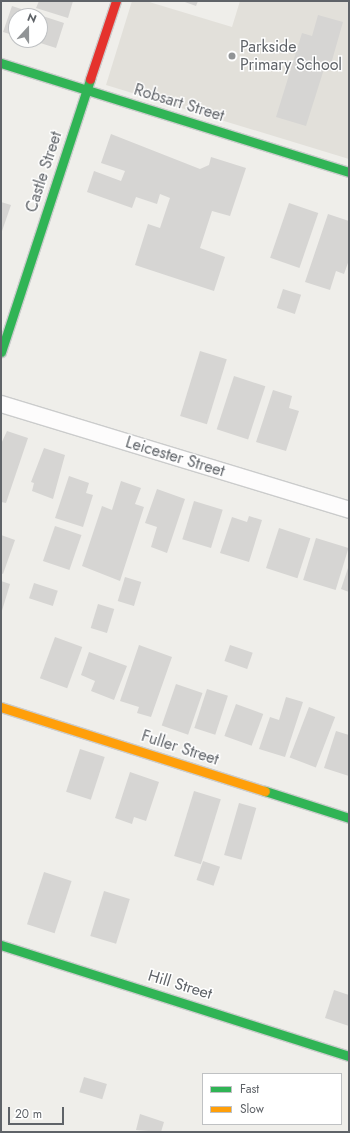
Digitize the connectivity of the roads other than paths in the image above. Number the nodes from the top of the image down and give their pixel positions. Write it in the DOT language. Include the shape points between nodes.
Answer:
graph roads {
  1 [pos="116,1"];
  2 [pos="1,63"];
  3 [pos="87,90"];
  4 [pos="349,172"];
  5 [pos="1,352"];
  6 [pos="1,404"];
  7 [pos="349,510"];
  8 [pos="1,707"];
  9 [pos="349,818"];
  10 [pos="1,945"];
  11 [pos="349,1056"];
  1 -- 3 [label="street, Castle Street"];
  2 -- 3 [label="street, Robsart Street"];
  3 -- 4 [label="street, Robsart Street"];
  3 -- 5 [label="street, Castle Street"];
  6 -- 7 [label="street, Leicester Street"];
  8 -- 9 [label="street, Fuller Street"];
  10 -- 11 [label="street, Hill Street"];
}
